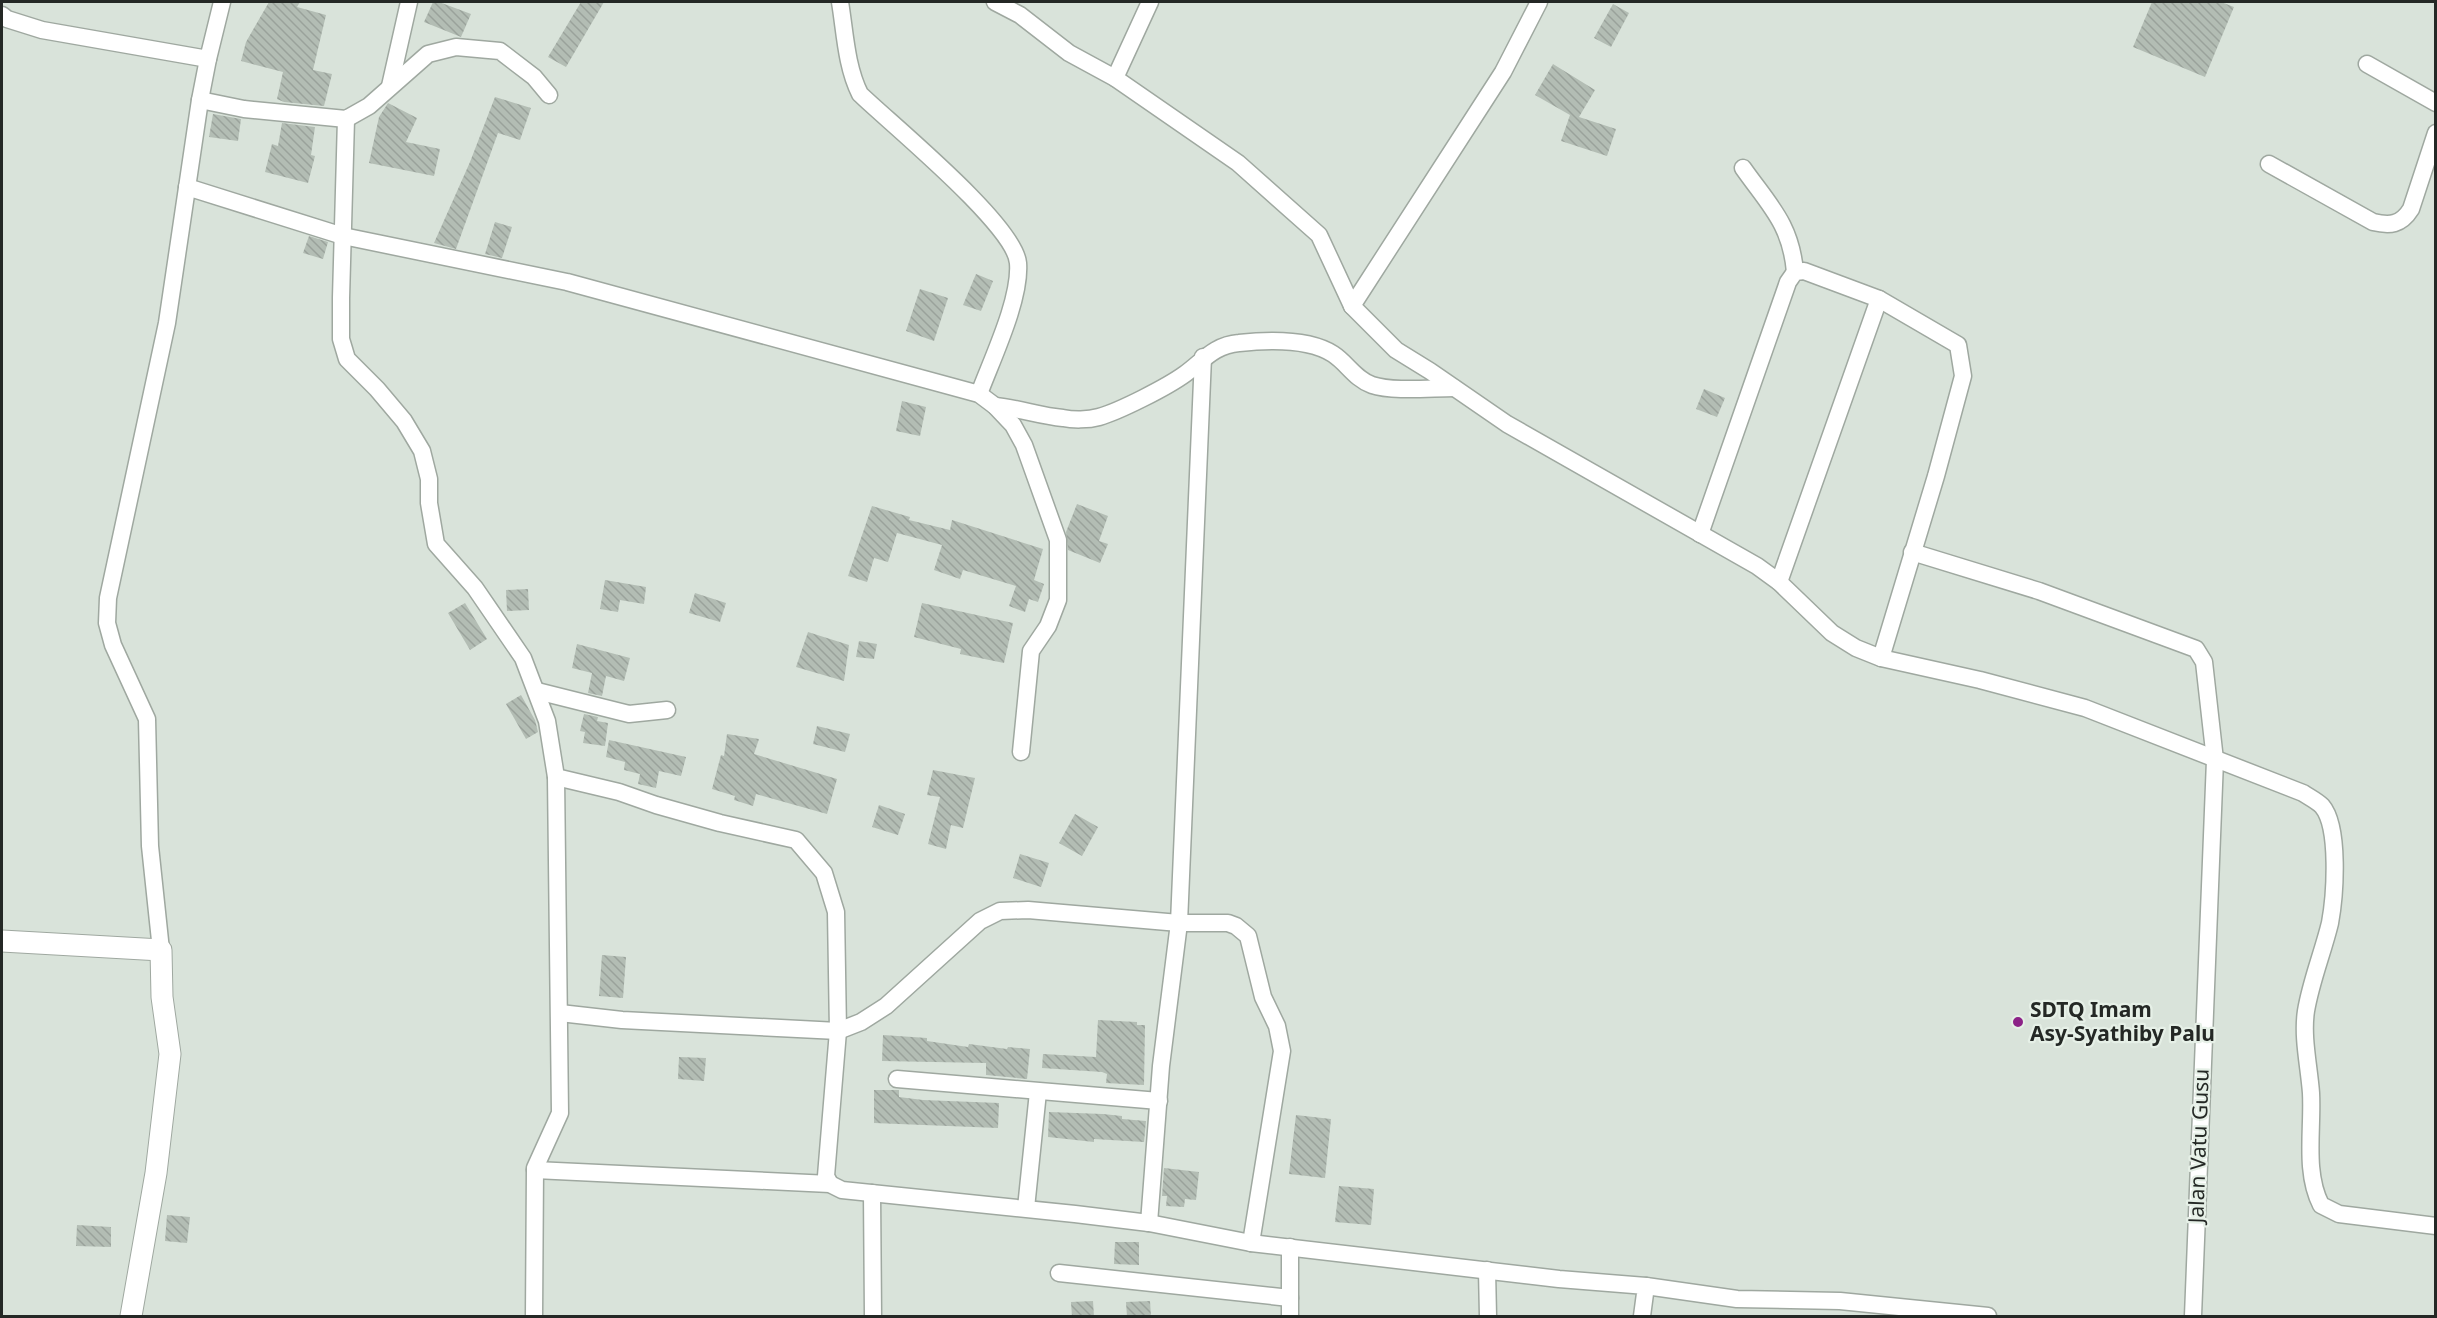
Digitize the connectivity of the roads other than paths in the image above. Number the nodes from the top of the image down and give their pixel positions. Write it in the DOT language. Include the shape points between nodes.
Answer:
graph roads {
  1 [pos="222,2"];
  2 [pos="409,2"];
  3 [pos="840,2"];
  4 [pos="995,2"];
  5 [pos="1150,2"];
  6 [pos="1539,2"];
  7 [pos="2,15"];
  8 [pos="207,59"];
  9 [pos="2367,64"];
  10 [pos="1115,78"];
  11 [pos="390,86"];
  12 [pos="549,95"];
  13 [pos="200,100"];
  14 [pos="2436,103"];
  15 [pos="346,119"];
  16 [pos="2436,133"];
  17 [pos="2269,164"];
  18 [pos="1743,168"];
  19 [pos="187,187"];
  20 [pos="343,236"];
  21 [pos="1796,272"];
  22 [pos="1879,299"];
  23 [pos="1352,306"];
  24 [pos="1203,357"];
  25 [pos="1454,388"];
  26 [pos="979,394"];
  27 [pos="995,406"];
  28 [pos="1700,534"];
  29 [pos="1912,552"];
  30 [pos="1779,582"];
  31 [pos="1881,658"];
  32 [pos="537,691"];
  33 [pos="667,710"];
  34 [pos="1020,752"];
  35 [pos="2215,760"];
  36 [pos="556,777"];
  37 [pos="1179,922"];
  38 [pos="2,941"];
  39 [pos="161,950"];
  40 [pos="560,1013"];
  41 [pos="838,1031"];
  42 [pos="897,1079"];
  43 [pos="1038,1092"];
  44 [pos="1159,1101"];
  45 [pos="535,1170"];
  46 [pos="830,1184"];
  47 [pos="872,1193"];
  48 [pos="1026,1208"];
  49 [pos="1149,1223"];
  50 [pos="2436,1226"];
  51 [pos="1251,1243"];
  52 [pos="1290,1247"];
  53 [pos="1487,1270"];
  54 [pos="1059,1273"];
  55 [pos="1646,1286"];
  56 [pos="1290,1298"];
  57 [pos="131,1317"];
  58 [pos="534,1317"];
  59 [pos="873,1317"];
  60 [pos="1290,1317"];
  61 [pos="1488,1317"];
  62 [pos="1642,1317"];
  63 [pos="1988,1317"];
  64 [pos="2193,1317"];
  1 -- 8 [label="street"];
  2 -- 11 [label="street"];
  3 -- 26 [label="street" via="852,74 860,93 993,220 1018,261 1017,286"];
  4 -- 10 [label="street" via="1020,15 1069,53"];
  5 -- 10 [label="street"];
  6 -- 23 [label="street" via="1503,72"];
  7 -- 8 [label="street" via="42,30"];
  8 -- 13 [label="street"];
  9 -- 14 [label="street"];
  10 -- 23 [label="street" via="1238,163 1319,235"];
  11 -- 12 [label="street" via="428,54 456,47 500,51 534,77"];
  11 -- 15 [label="street" via="369,106"];
  13 -- 15 [label="street" via="244,109"];
  13 -- 19 [label="street"];
  15 -- 20 [label="street"];
  16 -- 17 [label="street" via="2411,209 2398,223 2387,226"];
  18 -- 21 [label="street" via="1787,231"];
  19 -- 20 [label="street"];
  19 -- 39 [label="street" via="167,323 108,598 107,623 147,719 150,846"];
  20 -- 26 [label="street" via="567,282"];
  20 -- 32 [label="street" via="341,339 346,359 404,420 422,451 436,544 498,620 523,658"];
  21 -- 22 [label="street" via="1804,271"];
  21 -- 28 [label="street" via="1788,282"];
  22 -- 29 [label="street" via="1958,345 1962,364 1963,376"];
  22 -- 30 [label="street"];
  23 -- 25 [label="street" via="1396,350"];
  24 -- 25 [label="street" via="1236,343 1293,343 1332,354 1372,385"];
  24 -- 27 [label="street" via="1185,374 1098,418 1063,418"];
  24 -- 37 [label="street"];
  25 -- 28 [label="street" via="1507,424"];
  26 -- 27 [label="street"];
  27 -- 34 [label="street" via="1013,425 1024,445 1058,540 1058,600 1048,626 1031,651"];
  28 -- 30 [label="street"];
  29 -- 31 [label="street"];
  29 -- 35 [label="street, Jalan Vatu Gusu" via="2039,591 2196,649 2204,662"];
  30 -- 31 [label="street" via="1832,633"];
  31 -- 35 [label="street" via="2085,708"];
  32 -- 33 [label="street" via="629,714"];
  32 -- 36 [label="street" via="547,721"];
  35 -- 50 [label="street" via="2303,793 2321,806 2332,830 2332,908 2305,1019 2317,1198 2321,1206 2339,1214"];
  35 -- 64 [label="street, Jalan Vatu Gusu"];
  36 -- 40 [label="street"];
  36 -- 41 [label="street" via="796,840 824,873 836,912"];
  37 -- 41 [label="street" via="1000,911 971,928 886,1006"];
  37 -- 44 [label="street"];
  37 -- 51 [label="street" via="1228,923 1248,936 1263,997 1277,1026 1282,1051"];
  38 -- 39 [label="street"];
  39 -- 57 [label="street" via="162,997 170,1054 156,1173"];
  40 -- 41 [label="street"];
  40 -- 45 [label="street" via="560,1113"];
  41 -- 46 [label="street" via="826,1176"];
  42 -- 43 [label="street"];
  43 -- 44 [label="street"];
  43 -- 48 [label="street"];
  44 -- 49 [label="street"];
  45 -- 46 [label="street"];
  45 -- 58 [label="street"];
  46 -- 47 [label="street" via="842,1190"];
  47 -- 48 [label="street"];
  47 -- 59 [label="street"];
  48 -- 49 [label="street"];
  49 -- 51 [label="street"];
  51 -- 52 [label="street"];
  52 -- 53 [label="street"];
  52 -- 56 [label="street"];
  53 -- 55 [label="street"];
  53 -- 61 [label="street"];
  54 -- 56 [label="street"];
  55 -- 62 [label="street"];
  55 -- 63 [label="street" via="1737,1299 1840,1301"];
  56 -- 60 [label="street"];
}
